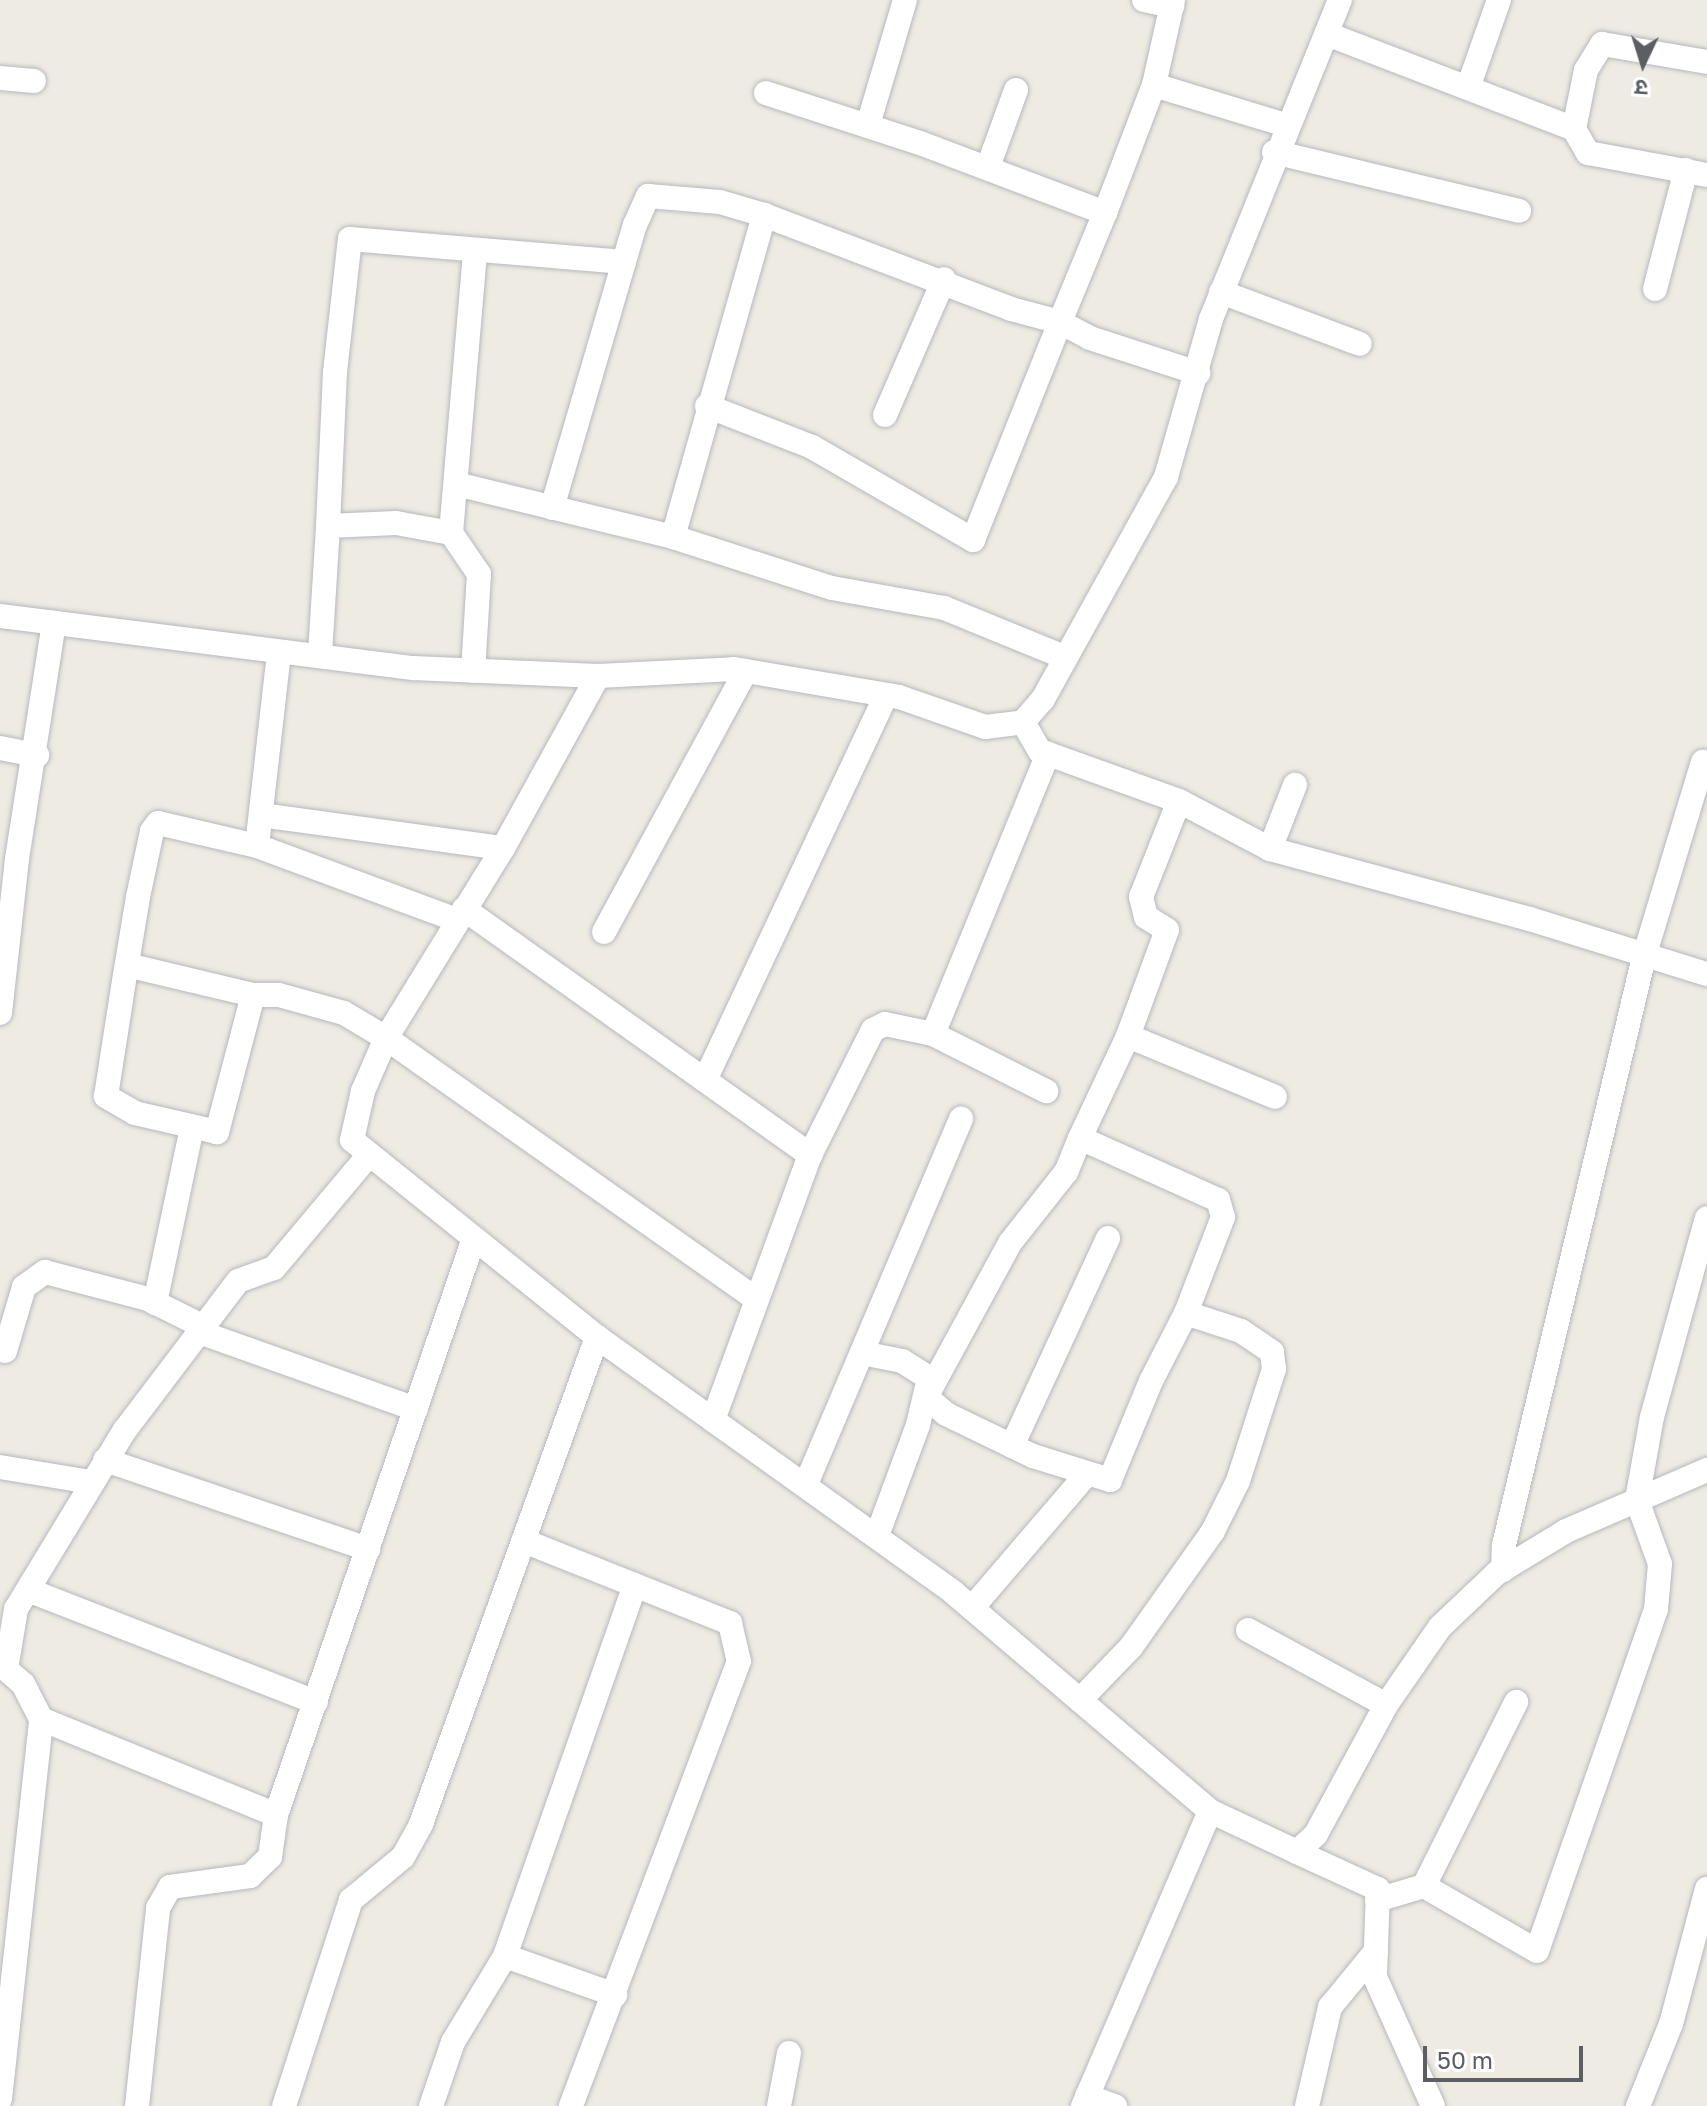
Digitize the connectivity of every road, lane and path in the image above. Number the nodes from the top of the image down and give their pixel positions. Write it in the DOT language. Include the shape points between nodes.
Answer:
graph roads {
  1 [pos="905,0"];
  2 [pos="1144,0"];
  3 [pos="1340,0"];
  4 [pos="1499,0"];
  5 [pos="1173,3"];
  6 [pos="1327,34"];
  7 [pos="1707,62"];
  8 [pos="0,78"];
  9 [pos="34,81"];
  10 [pos="1154,85"];
  11 [pos="1469,85"];
  12 [pos="1016,90"];
  13 [pos="766,93"];
  14 [pos="868,125"];
  15 [pos="1286,125"];
  16 [pos="1574,129"];
  17 [pos="1274,152"];
  18 [pos="988,167"];
  19 [pos="1696,172"];
  20 [pos="1519,211"];
  21 [pos="1105,213"];
  22 [pos="764,215"];
  23 [pos="475,251"];
  24 [pos="624,262"];
  25 [pos="944,279"];
  26 [pos="1655,289"];
  27 [pos="1221,292"];
  28 [pos="1060,322"];
  29 [pos="1360,344"];
  30 [pos="1198,373"];
  31 [pos="707,406"];
  32 [pos="885,415"];
  33 [pos="456,484"];
  34 [pos="552,508"];
  35 [pos="328,526"];
  36 [pos="451,533"];
  37 [pos="673,537"];
  38 [pos="0,616"];
  39 [pos="54,623"];
  40 [pos="279,654"];
  41 [pos="320,654"];
  42 [pos="1064,657"];
  43 [pos="473,671"];
  44 [pos="746,671"];
  45 [pos="598,676"];
  46 [pos="886,695"];
  47 [pos="1023,722"];
  48 [pos="0,748"];
  49 [pos="1048,754"];
  50 [pos="37,755"];
  51 [pos="1706,755"];
  52 [pos="1295,785"];
  53 [pos="1179,801"];
  54 [pos="261,815"];
  55 [pos="257,846"];
  56 [pos="503,848"];
  57 [pos="1270,849"];
  58 [pos="7,885"];
  59 [pos="461,914"];
  60 [pos="604,932"];
  61 [pos="1644,957"];
  62 [pos="127,965"];
  63 [pos="1707,974"];
  64 [pos="253,995"];
  65 [pos="0,1013"];
  66 [pos="933,1034"];
  67 [pos="1128,1036"];
  68 [pos="386,1038"];
  69 [pos="705,1080"];
  70 [pos="1046,1091"];
  71 [pos="1275,1097"];
  72 [pos="961,1119"];
  73 [pos="192,1127"];
  74 [pos="1080,1138"];
  75 [pos="810,1155"];
  76 [pos="368,1156"];
  77 [pos="1707,1218"];
  78 [pos="1108,1238"];
  79 [pos="473,1241"];
  80 [pos="756,1299"];
  81 [pos="155,1303"];
  82 [pos="1186,1313"];
  83 [pos="204,1330"];
  84 [pos="597,1337"];
  85 [pos="5,1351"];
  86 [pos="862,1353"];
  87 [pos="926,1397"];
  88 [pos="416,1409"];
  89 [pos="713,1420"];
  90 [pos="1012,1446"];
  91 [pos="105,1460"];
  92 [pos="0,1467"];
  93 [pos="1707,1470"];
  94 [pos="1087,1474"];
  95 [pos="91,1482"];
  96 [pos="806,1484"];
  97 [pos="1637,1500"];
  98 [pos="877,1536"];
  99 [pos="524,1541"];
  100 [pos="368,1549"];
  101 [pos="1503,1570"];
  102 [pos="635,1585"];
  103 [pos="28,1590"];
  104 [pos="972,1608"];
  105 [pos="1248,1630"];
  106 [pos="3,1668"];
  107 [pos="1080,1700"];
  108 [pos="316,1702"];
  109 [pos="1516,1702"];
  110 [pos="1386,1705"];
  111 [pos="41,1719"];
  112 [pos="1210,1811"];
  113 [pos="276,1815"];
  114 [pos="1297,1852"];
  115 [pos="1424,1886"];
  116 [pos="1707,1889"];
  117 [pos="1377,1900"];
  118 [pos="1376,1951"];
  119 [pos="505,1956"];
  120 [pos="615,1995"];
  121 [pos="4,2028"];
  122 [pos="789,2053"];
  123 [pos="0,2099"];
  124 [pos="1085,2101"];
  125 [pos="137,2106"];
  126 [pos="284,2106"];
  127 [pos="431,2106"];
  128 [pos="571,2106"];
  129 [pos="779,2106"];
  130 [pos="1115,2106"];
  131 [pos="1307,2106"];
  132 [pos="1433,2106"];
  133 [pos="1638,2106"];
  1 -- 14 [label="street"];
  2 -- 5 [label="street"];
  3 -- 6 [label="street"];
  4 -- 11 [label="street"];
  5 -- 10 [label="street"];
  6 -- 11 [label="street"];
  6 -- 15 [label="street"];
  7 -- 16 [label="street" via="1602,44 1586,70"];
  8 -- 9 [label="street"];
  10 -- 15 [label="street"];
  10 -- 21 [label="street"];
  11 -- 16 [label="street"];
  12 -- 18 [label="street"];
  13 -- 14 [label="street"];
  14 -- 18 [label="street"];
  15 -- 17 [label="street"];
  16 -- 19 [label="street" via="1588,153"];
  17 -- 20 [label="street"];
  17 -- 27 [label="street"];
  18 -- 21 [label="street"];
  19 -- 26 [label="street"];
  21 -- 28 [label="street"];
  22 -- 24 [label="street" via="720,202 648,196"];
  22 -- 25 [label="street"];
  22 -- 31 [label="street"];
  23 -- 24 [label="street"];
  23 -- 33 [label="street"];
  23 -- 35 [label="street" via="350,239 335,372"];
  24 -- 34 [label="street"];
  25 -- 28 [label="street" via="1011,309"];
  25 -- 32 [label="street"];
  27 -- 29 [label="street"];
  27 -- 30 [label="street"];
  28 -- 30 [label="street" via="1090,338"];
  28 -- 31 [label="street" via="973,540 812,447"];
  30 -- 42 [label="street" via="1166,477 1146,520"];
  31 -- 37 [label="street"];
  33 -- 34 [label="street"];
  33 -- 36 [label="street"];
  34 -- 37 [label="street"];
  35 -- 36 [label="street" via="396,523"];
  35 -- 41 [label="street"];
  36 -- 43 [label="street" via="479,574"];
  37 -- 42 [label="street" via="832,588 944,608"];
  38 -- 39 [label="street"];
  39 -- 40 [label="street"];
  39 -- 50 [label="street"];
  40 -- 41 [label="street"];
  40 -- 54 [label="street"];
  41 -- 43 [label="street"];
  42 -- 47 [label="street" via="1043,699"];
  43 -- 45 [label="street"];
  44 -- 45 [label="street"];
  44 -- 46 [label="street"];
  44 -- 60 [label="street"];
  45 -- 56 [label="street"];
  46 -- 47 [label="street" via="985,727"];
  46 -- 69 [label="street"];
  47 -- 49 [label="street" via="1040,751"];
  48 -- 50 [label="street"];
  49 -- 53 [label="street"];
  49 -- 66 [label="street"];
  50 -- 58 [label="street"];
  51 -- 61 [label="street"];
  52 -- 57 [label="street"];
  53 -- 57 [label="street"];
  53 -- 67 [label="street" via="1141,897 1146,917 1167,930"];
  54 -- 55 [label="street"];
  54 -- 56 [label="street"];
  55 -- 59 [label="street"];
  55 -- 62 [label="street" via="158,823 152,831"];
  56 -- 59 [label="street"];
  57 -- 61 [label="street" via="1530,919"];
  58 -- 65 [label="street"];
  59 -- 68 [label="street"];
  59 -- 69 [label="street"];
  61 -- 63 [label="street"];
  61 -- 101 [label="street" via="1504,1545"];
  62 -- 64 [label="street"];
  62 -- 73 [label="street" via="106,1096 135,1113"];
  64 -- 68 [label="street" via="279,995 332,1009"];
  64 -- 73 [label="street" via="217,1132"];
  66 -- 70 [label="street"];
  66 -- 75 [label="street" via="885,1024 873,1030"];
  67 -- 71 [label="street"];
  67 -- 74 [label="street"];
  68 -- 76 [label="street" via="363,1091 352,1140"];
  68 -- 80 [label="street"];
  69 -- 75 [label="street"];
  72 -- 86 [label="street"];
  73 -- 81 [label="street"];
  74 -- 82 [label="street" via="1218,1200 1223,1217"];
  74 -- 87 [label="street" via="1066,1172 1010,1243"];
  75 -- 80 [label="street"];
  76 -- 79 [label="street"];
  76 -- 83 [label="street" via="274,1268 238,1281"];
  77 -- 97 [label="street" via="1652,1417"];
  78 -- 90 [label="street"];
  79 -- 84 [label="street"];
  79 -- 88 [label="street"];
  80 -- 89 [label="street"];
  81 -- 83 [label="street"];
  81 -- 85 [label="street" via="45,1272 24,1287"];
  82 -- 94 [label="street" via="1110,1480"];
  82 -- 107 [label="street" via="1241,1331 1272,1352 1274,1369 1238,1481 1213,1531 1131,1647"];
  83 -- 88 [label="street"];
  83 -- 91 [label="street"];
  84 -- 89 [label="street"];
  84 -- 99 [label="street"];
  86 -- 87 [label="street" via="902,1361 929,1378"];
  86 -- 96 [label="street" via="843,1387"];
  87 -- 90 [label="street" via="946,1414"];
  87 -- 98 [label="street"];
  88 -- 100 [label="street"];
  89 -- 96 [label="street"];
  90 -- 94 [label="street"];
  91 -- 95 [label="street"];
  91 -- 100 [label="street"];
  92 -- 95 [label="street"];
  93 -- 97 [label="street"];
  94 -- 104 [label="street"];
  95 -- 103 [label="street"];
  96 -- 98 [label="street"];
  97 -- 101 [label="street" via="1566,1531"];
  97 -- 115 [label="street" via="1660,1564 1656,1609 1537,1951"];
  98 -- 104 [label="street"];
  99 -- 102 [label="street"];
  99 -- 126 [label="street" via="421,1824 403,1857 351,1900"];
  100 -- 108 [label="street"];
  101 -- 110 [label="street" via="1440,1627"];
  102 -- 119 [label="street"];
  102 -- 120 [label="street" via="730,1623 739,1661"];
  103 -- 106 [label="street" via="16,1609"];
  103 -- 108 [label="street"];
  104 -- 107 [label="street"];
  105 -- 110 [label="street"];
  106 -- 111 [label="street" via="23,1684"];
  107 -- 112 [label="street"];
  108 -- 113 [label="street"];
  109 -- 115 [label="street"];
  110 -- 114 [label="street" via="1316,1834"];
  111 -- 113 [label="street"];
  111 -- 121 [label="street"];
  112 -- 114 [label="street"];
  112 -- 124 [label="street"];
  113 -- 125 [label="street" via="270,1857 263,1867 250,1876 170,1887 158,1908"];
  114 -- 117 [label="street" via="1378,1889"];
  115 -- 117 [label="street"];
  116 -- 133 [label="street" via="1671,2024"];
  117 -- 118 [label="street"];
  118 -- 131 [label="street" via="1330,2007"];
  118 -- 132 [label="street" via="1375,1977"];
  119 -- 120 [label="street"];
  119 -- 127 [label="street" via="453,2042"];
  120 -- 128 [label="street"];
  121 -- 123 [label="street"];
  122 -- 129 [label="street"];
  124 -- 130 [label="street"];
}
